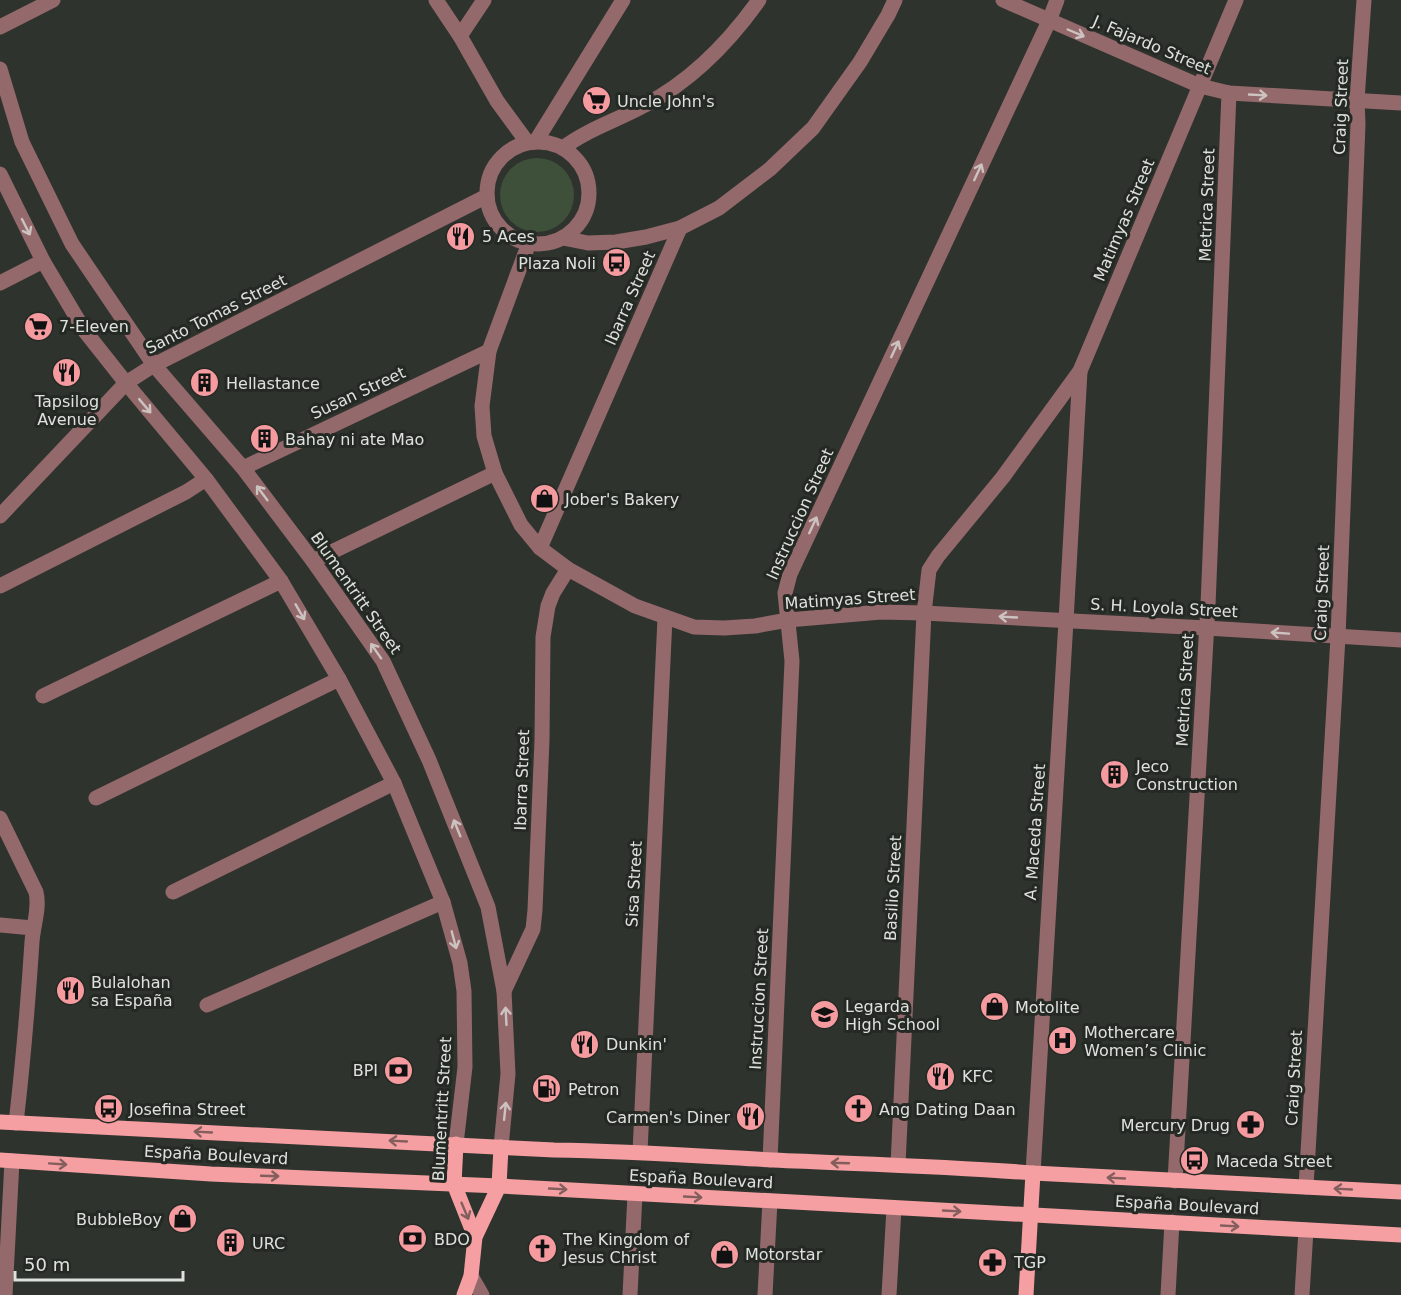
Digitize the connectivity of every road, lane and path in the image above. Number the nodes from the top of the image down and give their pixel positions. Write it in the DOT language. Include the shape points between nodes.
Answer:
graph roads {
  1 [pos="53,0"];
  2 [pos="436,0"];
  3 [pos="484,0"];
  4 [pos="623,0"];
  5 [pos="759,0"];
  6 [pos="895,0"];
  7 [pos="1004,0"];
  8 [pos="1057,0"];
  9 [pos="1236,0"];
  10 [pos="1365,0"];
  11 [pos="1049,21"];
  12 [pos="0,27"];
  13 [pos="460,36"];
  14 [pos="0,69"];
  15 [pos="1200,86"];
  16 [pos="1229,93"];
  17 [pos="1357,100"];
  18 [pos="1401,103"];
  19 [pos="531,142"];
  20 [pos="563,148"];
  21 [pos="0,174"];
  22 [pos="487,196"];
  23 [pos="680,228"];
  24 [pos="563,238"];
  25 [pos="529,243"];
  26 [pos="43,261"];
  27 [pos="0,283"];
  28 [pos="489,351"];
  29 [pos="154,365"];
  30 [pos="1080,371"];
  31 [pos="126,383"];
  32 [pos="243,468"];
  33 [pos="495,473"];
  34 [pos="206,478"];
  35 [pos="0,516"];
  36 [pos="540,548"];
  37 [pos="313,561"];
  38 [pos="568,569"];
  39 [pos="281,581"];
  40 [pos="0,586"];
  41 [pos="924,613"];
  42 [pos="665,618"];
  43 [pos="788,620"];
  44 [pos="1066,621"];
  45 [pos="1206,628"];
  46 [pos="1338,637"];
  47 [pos="1401,640"];
  48 [pos="339,679"];
  49 [pos="43,696"];
  50 [pos="394,783"];
  51 [pos="96,798"];
  52 [pos="0,818"];
  53 [pos="173,892"];
  54 [pos="443,902"];
  55 [pos="0,925"];
  56 [pos="33,928"];
  57 [pos="504,991"];
  58 [pos="207,1005"];
  59 [pos="0,1122"];
  60 [pos="16,1123"];
  61 [pos="456,1144"];
  62 [pos="501,1147"];
  63 [pos="640,1152"];
  64 [pos="770,1160"];
  65 [pos="6,1161"];
  66 [pos="898,1165"];
  67 [pos="1032,1173"];
  68 [pos="1174,1181"];
  69 [pos="454,1184"];
  70 [pos="499,1186"];
  71 [pos="1306,1187"];
  72 [pos="1401,1192"];
  73 [pos="635,1194"];
  74 [pos="770,1201"];
  75 [pos="894,1208"];
  76 [pos="1031,1215"];
  77 [pos="1172,1222"];
  78 [pos="1306,1230"];
  79 [pos="1401,1235"];
  80 [pos="475,1237"];
  81 [pos="471,1276"];
  82 [pos="5,1295"];
  83 [pos="464,1295"];
  84 [pos="482,1295"];
  85 [pos="630,1295"];
  86 [pos="765,1295"];
  87 [pos="889,1295"];
  88 [pos="1026,1295"];
  89 [pos="1168,1295"];
  90 [pos="1302,1295"];
  1 -- 12 [label="street"];
  2 -- 13 [label="street"];
  3 -- 13 [label="street"];
  4 -- 19 [label="street"];
  5 -- 20 [label="street" via="693,73 668,92"];
  6 -- 23 [label="street" via="860,62 813,128 770,169 719,208"];
  7 -- 11 [label="street, J. Fajardo Street"];
  8 -- 11 [label="street, Instruccion Street"];
  9 -- 15 [label="street, Matimyas Street"];
  10 -- 17 [label="street, Craig Street"];
  11 -- 15 [label="street, J. Fajardo Street, one-way"];
  43 -- 11 [label="street, Instruccion Street, one-way" via="785,593 790,574"];
  13 -- 19 [label="street" via="497,101"];
  14 -- 29 [label="street, Blumentritt Street" via="22,142 72,244"];
  15 -- 16 [label="street, J. Fajardo Street"];
  15 -- 30 [label="street, Matimyas Street"];
  16 -- 17 [label="street, J. Fajardo Street, one-way"];
  16 -- 45 [label="street, Metrica Street"];
  17 -- 18 [label="street, J. Fajardo Street"];
  17 -- 46 [label="street, Craig Street"];
  19 -- 20 [label="street"];
  19 -- 22 [label="street" via="510,149 497,161 489,177"];
  20 -- 24 [label="street" via="580,162 589,182 589,204 580,224"];
  21 -- 26 [label="street, Blumentritt Street, one-way"];
  22 -- 25 [label="street" via="499,227"];
  22 -- 29 [label="street, Santo Tomas Street"];
  23 -- 24 [label="street" via="616,242 588,243"];
  23 -- 36 [label="street, Ibarra Street"];
  24 -- 25 [label="street" via="546,245"];
  25 -- 28 [label="street, Matimyas Street"];
  26 -- 27 [label="street"];
  26 -- 31 [label="street, Blumentritt Street" via="84,330"];
  28 -- 32 [label="street, Susan Street"];
  28 -- 33 [label="street, Matimyas Street" via="482,406 484,436"];
  29 -- 31 [label="street, Santo Tomas Street"];
  29 -- 32 [label="street, Blumentritt Street"];
  30 -- 41 [label="street, Matimyas Street" via="938,556 929,570"];
  30 -- 44 [label="street, A. Maceda Street"];
  31 -- 34 [label="street, Blumentritt Street, one-way"];
  31 -- 35 [label="street, Santo Tomas Street"];
  37 -- 32 [label="street, Blumentritt Street, one-way"];
  33 -- 36 [label="street, Matimyas Street" via="521,525"];
  33 -- 37 [label="street"];
  34 -- 39 [label="street, Blumentritt Street"];
  34 -- 40 [label="street" via="186,492"];
  36 -- 38 [label="street, Matimyas Street"];
  57 -- 37 [label="street, Blumentritt Street, one-way" via="488,908 429,759 383,661"];
  38 -- 42 [label="street, Matimyas Street" via="634,606"];
  38 -- 57 [label="street, Ibarra Street" via="548,606 543,637 533,929"];
  39 -- 48 [label="street, Blumentritt Street, one-way"];
  39 -- 49 [label="street"];
  41 -- 43 [label="street, Matimyas Street" via="881,612"];
  44 -- 41 [label="street, S. H. Loyola Street, one-way"];
  41 -- 66 [label="street, Basilio Street"];
  42 -- 43 [label="street, Matimyas Street" via="694,627 724,628"];
  42 -- 63 [label="street, Sisa Street"];
  43 -- 64 [label="street, Instruccion Street" via="792,661"];
  44 -- 45 [label="street, S. H. Loyola Street"];
  44 -- 67 [label="street, A. Maceda Street"];
  46 -- 45 [label="street, S. H. Loyola Street, one-way"];
  45 -- 68 [label="street, Metrica Street"];
  46 -- 47 [label="street, S. H. Loyola Street"];
  46 -- 71 [label="street, Craig Street"];
  48 -- 50 [label="street, Blumentritt Street"];
  48 -- 51 [label="street"];
  50 -- 53 [label="street"];
  50 -- 54 [label="street, Blumentritt Street"];
  52 -- 56 [label="street" via="36,892"];
  54 -- 58 [label="street"];
  54 -- 61 [label="street, Blumentritt Street, one-way" via="464,991 465,1067"];
  55 -- 56 [label="street"];
  56 -- 60 [label="street"];
  62 -- 57 [label="street, Blumentritt Street, one-way" via="508,1074"];
  59 -- 60 [label="main road, España Boulevard"];
  61 -- 60 [label="main road, España Boulevard, one-way"];
  61 -- 62 [label="main road, España Boulevard"];
  61 -- 69 [label="main road, Blumentritt Street"];
  62 -- 63 [label="main road, España Boulevard"];
  62 -- 70 [label="main road, Blumentritt Street"];
  63 -- 64 [label="main road, España Boulevard"];
  66 -- 64 [label="main road, España Boulevard, one-way"];
  65 -- 69 [label="main road, España Boulevard, one-way"];
  65 -- 82 [label="street"];
  66 -- 67 [label="main road, España Boulevard"];
  68 -- 67 [label="main road, España Boulevard, one-way"];
  67 -- 76 [label="main road, A. Maceda Street"];
  68 -- 71 [label="main road, España Boulevard"];
  69 -- 70 [label="main road, España Boulevard"];
  69 -- 80 [label="main road, Blumentritt Street, one-way"];
  70 -- 73 [label="main road, España Boulevard, one-way"];
  70 -- 80 [label="main road, Blumentritt Street"];
  72 -- 71 [label="main road, España Boulevard, one-way"];
  73 -- 74 [label="main road, España Boulevard, one-way"];
  73 -- 85 [label="street"];
  74 -- 75 [label="main road, España Boulevard"];
  74 -- 86 [label="street"];
  75 -- 76 [label="main road, España Boulevard, one-way"];
  75 -- 87 [label="street"];
  76 -- 77 [label="main road, España Boulevard"];
  76 -- 88 [label="main road, A. Maceda Street"];
  77 -- 78 [label="main road, España Boulevard, one-way"];
  77 -- 89 [label="street"];
  78 -- 79 [label="main road, España Boulevard"];
  78 -- 90 [label="street"];
  80 -- 81 [label="main road, Blumentritt Street"];
  81 -- 83 [label="main road, Blumentritt Street"];
  81 -- 84 [label="street"];
}
